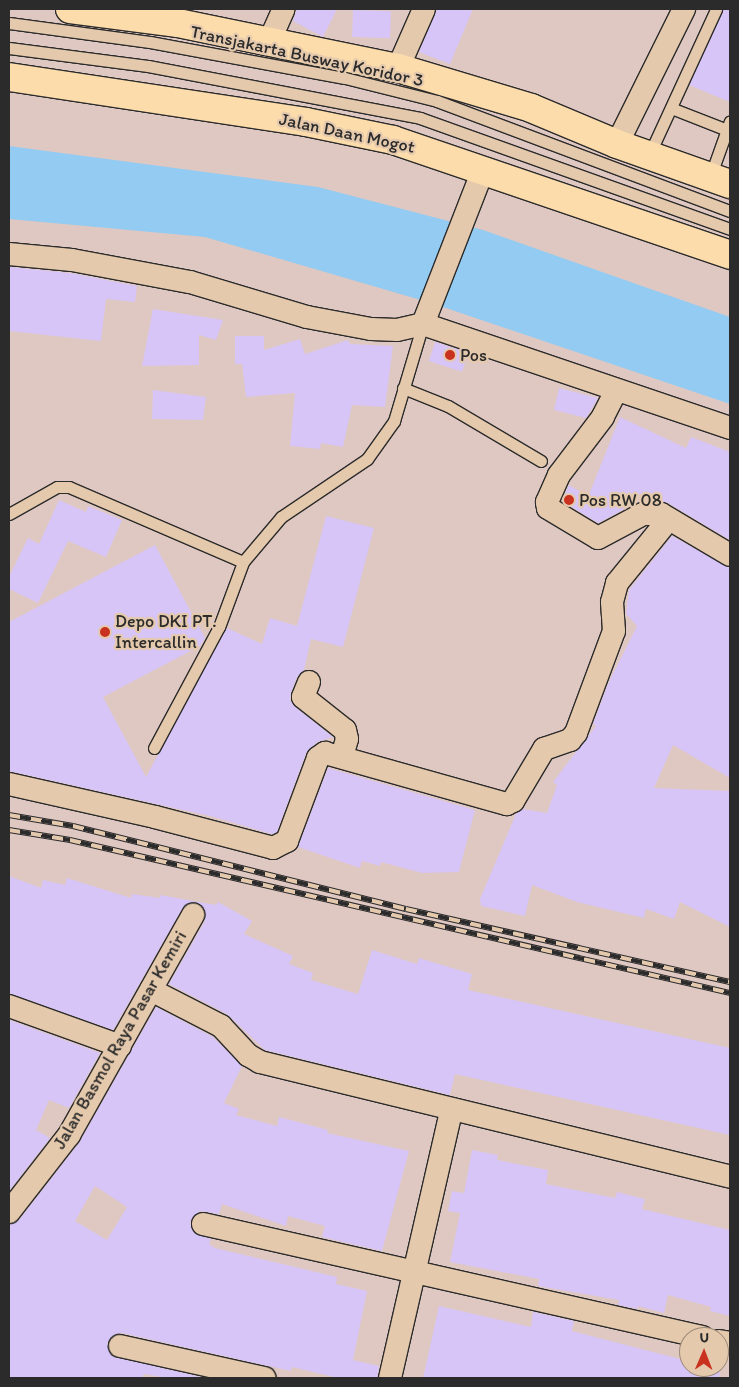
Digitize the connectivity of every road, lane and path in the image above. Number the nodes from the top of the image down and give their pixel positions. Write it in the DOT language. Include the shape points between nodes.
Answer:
graph roads {
  1 [pos="70,9"];
  2 [pos="284,9"];
  3 [pos="424,9"];
  4 [pos="684,9"];
  5 [pos="716,9"];
  6 [pos="147,14"];
  7 [pos="179,16"];
  8 [pos="9,23"];
  9 [pos="269,42"];
  10 [pos="9,48"];
  11 [pos="398,68"];
  12 [pos="9,77"];
  13 [pos="671,108"];
  14 [pos="729,126"];
  15 [pos="617,144"];
  16 [pos="649,155"];
  17 [pos="720,180"];
  18 [pos="478,182"];
  19 [pos="730,211"];
  20 [pos="730,230"];
  21 [pos="9,254"];
  22 [pos="730,255"];
  23 [pos="425,317"];
  24 [pos="403,388"];
  25 [pos="616,391"];
  26 [pos="730,428"];
  27 [pos="541,461"];
  28 [pos="9,514"];
  29 [pos="669,519"];
  30 [pos="730,555"];
  31 [pos="243,562"];
  32 [pos="308,682"];
  33 [pos="154,748"];
  34 [pos="342,757"];
  35 [pos="9,784"];
  36 [pos="193,915"];
  37 [pos="151,990"];
  38 [pos="9,1006"];
  39 [pos="120,1046"];
  40 [pos="451,1111"];
  41 [pos="730,1178"];
  42 [pos="9,1212"];
  43 [pos="203,1224"];
  44 [pos="414,1272"];
  45 [pos="679,1332"];
  46 [pos="120,1346"];
  47 [pos="264,1378"];
  48 [pos="390,1378"];
  1 -- 6 [label="highway"];
  2 -- 9 [label="street"];
  3 -- 11 [label="street"];
  4 -- 15 [label="street"];
  5 -- 13 [label="lane"];
  6 -- 7 [label="highway"];
  7 -- 9 [label="highway"];
  8 -- 19 [label="lane, Transjakarta Busway Koridor 3" via="160,44 345,78 437,101"];
  9 -- 11 [label="highway"];
  10 -- 20 [label="lane" via="148,66 420,118"];
  11 -- 15 [label="highway" via="531,108"];
  12 -- 18 [label="highway, Jalan Daan Mogot" via="306,122 393,140"];
  13 -- 14 [label="lane"];
  13 -- 16 [label="lane"];
  14 -- 17 [label="lane"];
  15 -- 16 [label="highway"];
  16 -- 17 [label="highway"];
  18 -- 22 [label="highway, Jalan Daan Mogot"];
  18 -- 23 [label="street"];
  21 -- 23 [label="street" via="72,260 181,280 307,316 371,329 397,330"];
  23 -- 24 [label="lane"];
  23 -- 25 [label="street"];
  24 -- 27 [label="lane" via="448,406"];
  24 -- 31 [label="lane" via="394,421 367,459 281,517"];
  25 -- 26 [label="street"];
  25 -- 29 [label="street" via="603,417 559,475 547,502 548,508 598,538 643,514 661,514"];
  28 -- 31 [label="lane" via="57,488 69,487"];
  29 -- 30 [label="street"];
  29 -- 34 [label="street" via="617,584 612,602 614,631 576,732 570,740 544,749 511,803 504,805"];
  31 -- 33 [label="lane" via="219,628"];
  32 -- 34 [label="street" via="303,697 345,730 347,739"];
  34 -- 35 [label="street" via="325,753 318,758 287,841 273,848 155,816"];
  36 -- 37 [label="street, Jalan Basmol Raya Pasar Kemiri"];
  37 -- 39 [label="street, Jalan Basmol Raya Pasar Kemiri"];
  37 -- 40 [label="street" via="221,1026 248,1055 260,1062"];
  38 -- 39 [label="street"];
  39 -- 42 [label="street, Jalan Basmol Raya Pasar Kemiri" via="69,1135"];
  40 -- 41 [label="street"];
  40 -- 44 [label="street"];
  43 -- 44 [label="street"];
  44 -- 45 [label="street"];
  44 -- 48 [label="street"];
  46 -- 47 [label="street"];
}
